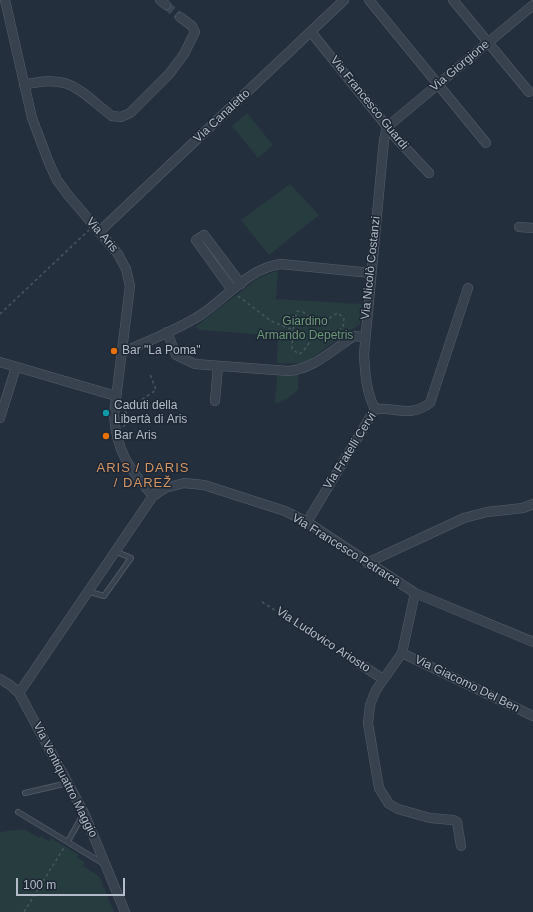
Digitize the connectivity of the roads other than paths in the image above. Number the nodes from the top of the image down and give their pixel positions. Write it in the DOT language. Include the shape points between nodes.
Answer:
graph roads {
  1 [pos="5,0"];
  2 [pos="344,0"];
  3 [pos="369,0"];
  4 [pos="453,0"];
  5 [pos="533,5"];
  6 [pos="180,17"];
  7 [pos="311,32"];
  8 [pos="488,42"];
  9 [pos="24,85"];
  10 [pos="437,85"];
  11 [pos="529,92"];
  12 [pos="387,127"];
  13 [pos="486,143"];
  14 [pos="429,173"];
  15 [pos="518,227"];
  16 [pos="533,228"];
  17 [pos="99,232"];
  18 [pos="371,273"];
  19 [pos="241,284"];
  20 [pos="468,288"];
  21 [pos="233,292"];
  22 [pos="167,332"];
  23 [pos="365,338"];
  24 [pos="123,352"];
  25 [pos="0,362"];
  26 [pos="218,366"];
  27 [pos="16,367"];
  28 [pos="116,396"];
  29 [pos="215,401"];
  30 [pos="376,409"];
  31 [pos="0,418"];
  32 [pos="153,496"];
  33 [pos="533,504"];
  34 [pos="307,522"];
  35 [pos="117,552"];
  36 [pos="367,563"];
  37 [pos="90,592"];
  38 [pos="415,593"];
  39 [pos="533,642"];
  40 [pos="402,653"];
  41 [pos="360,664"];
  42 [pos="0,679"];
  43 [pos="383,680"];
  44 [pos="19,693"];
  45 [pos="533,716"];
  46 [pos="68,783"];
  47 [pos="25,794"];
  48 [pos="18,812"];
  49 [pos="84,812"];
  50 [pos="68,841"];
  51 [pos="461,846"];
  52 [pos="106,866"];
  53 [pos="125,912"];
  1 -- 9 [label="street, Via Aris"];
  2 -- 7 [label="street, Via Canaletto"];
  3 -- 10 [label="street"];
  4 -- 8 [label="street"];
  5 -- 8 [label="street, Via Giorgione"];
  6 -- 9 [label="street" via="192,26 194,32 184,54 170,73 130,114 122,117 112,116 66,82 53,79"];
  7 -- 12 [label="street, Via Francesco Guardi"];
  7 -- 17 [label="street, Via Canaletto"];
  8 -- 10 [label="street, Via Giorgione"];
  8 -- 11 [label="street"];
  9 -- 17 [label="street, Via Aris" via="35,125 57,180"];
  10 -- 12 [label="street, Via Giorgione"];
  10 -- 13 [label="street"];
  12 -- 14 [label="street, Via Francesco Guardi"];
  12 -- 18 [label="street, Via Nicolò Costanzi"];
  15 -- 16 [label="street"];
  17 -- 24 [label="street, Via Aris" via="118,254 126,269 130,286"];
  18 -- 19 [label="street" via="281,264 269,266"];
  18 -- 23 [label="street, Via Nicolò Costanzi"];
  19 -- 21 [label="street"];
  19 -- 21 [label="street" via="204,235 196,240"];
  20 -- 30 [label="street, Via Fratelli Cervi" via="430,404 410,412"];
  21 -- 22 [label="street" via="200,315"];
  22 -- 24 [label="street"];
  22 -- 26 [label="street" via="176,355 195,364"];
  23 -- 26 [label="street" via="354,336 299,370"];
  23 -- 30 [label="street, Via Nicolò Costanzi" via="364,369 371,401"];
  24 -- 28 [label="street, Via Aris"];
  25 -- 27 [label="street"];
  26 -- 29 [label="street"];
  27 -- 28 [label="street"];
  27 -- 31 [label="street"];
  28 -- 32 [label="street, Via Aris" via="115,433 122,452 133,472"];
  30 -- 34 [label="street, Via Fratelli Cervi"];
  32 -- 34 [label="street, Via Francesco Petrarca" via="165,488 184,483 204,485 285,511"];
  32 -- 35 [label="street, Via Francesco Petrarca"];
  33 -- 36 [label="street" via="464,518"];
  34 -- 36 [label="street, Via Francesco Petrarca"];
  35 -- 37 [label="street, Via Francesco Petrarca"];
  35 -- 37 [label="lane" via="131,558 104,596"];
  36 -- 38 [label="street, Via Francesco Petrarca"];
  37 -- 44 [label="street, Via Francesco Petrarca"];
  38 -- 39 [label="street, Via Francesco Petrarca"];
  38 -- 40 [label="street, Via Ludovico Ariosto"];
  40 -- 43 [label="street, Via Ludovico Ariosto"];
  40 -- 45 [label="street, Via Giacomo Del Ben"];
  41 -- 43 [label="street, Via Ludovico Ariosto"];
  42 -- 44 [label="street, Via Ventiquattro Maggio"];
  43 -- 51 [label="street, Via Ludovico Ariosto" via="370,705 368,723 379,788 388,804 398,809 422,817 457,822"];
  44 -- 46 [label="street, Via Ventiquattro Maggio"];
  46 -- 47 [label="lane"];
  46 -- 49 [label="street, Via Ventiquattro Maggio"];
  48 -- 50 [label="lane"];
  49 -- 50 [label="lane"];
  49 -- 52 [label="street, Via Ventiquattro Maggio"];
  50 -- 52 [label="lane"];
  52 -- 53 [label="street, Via Ventiquattro Maggio"];
}
